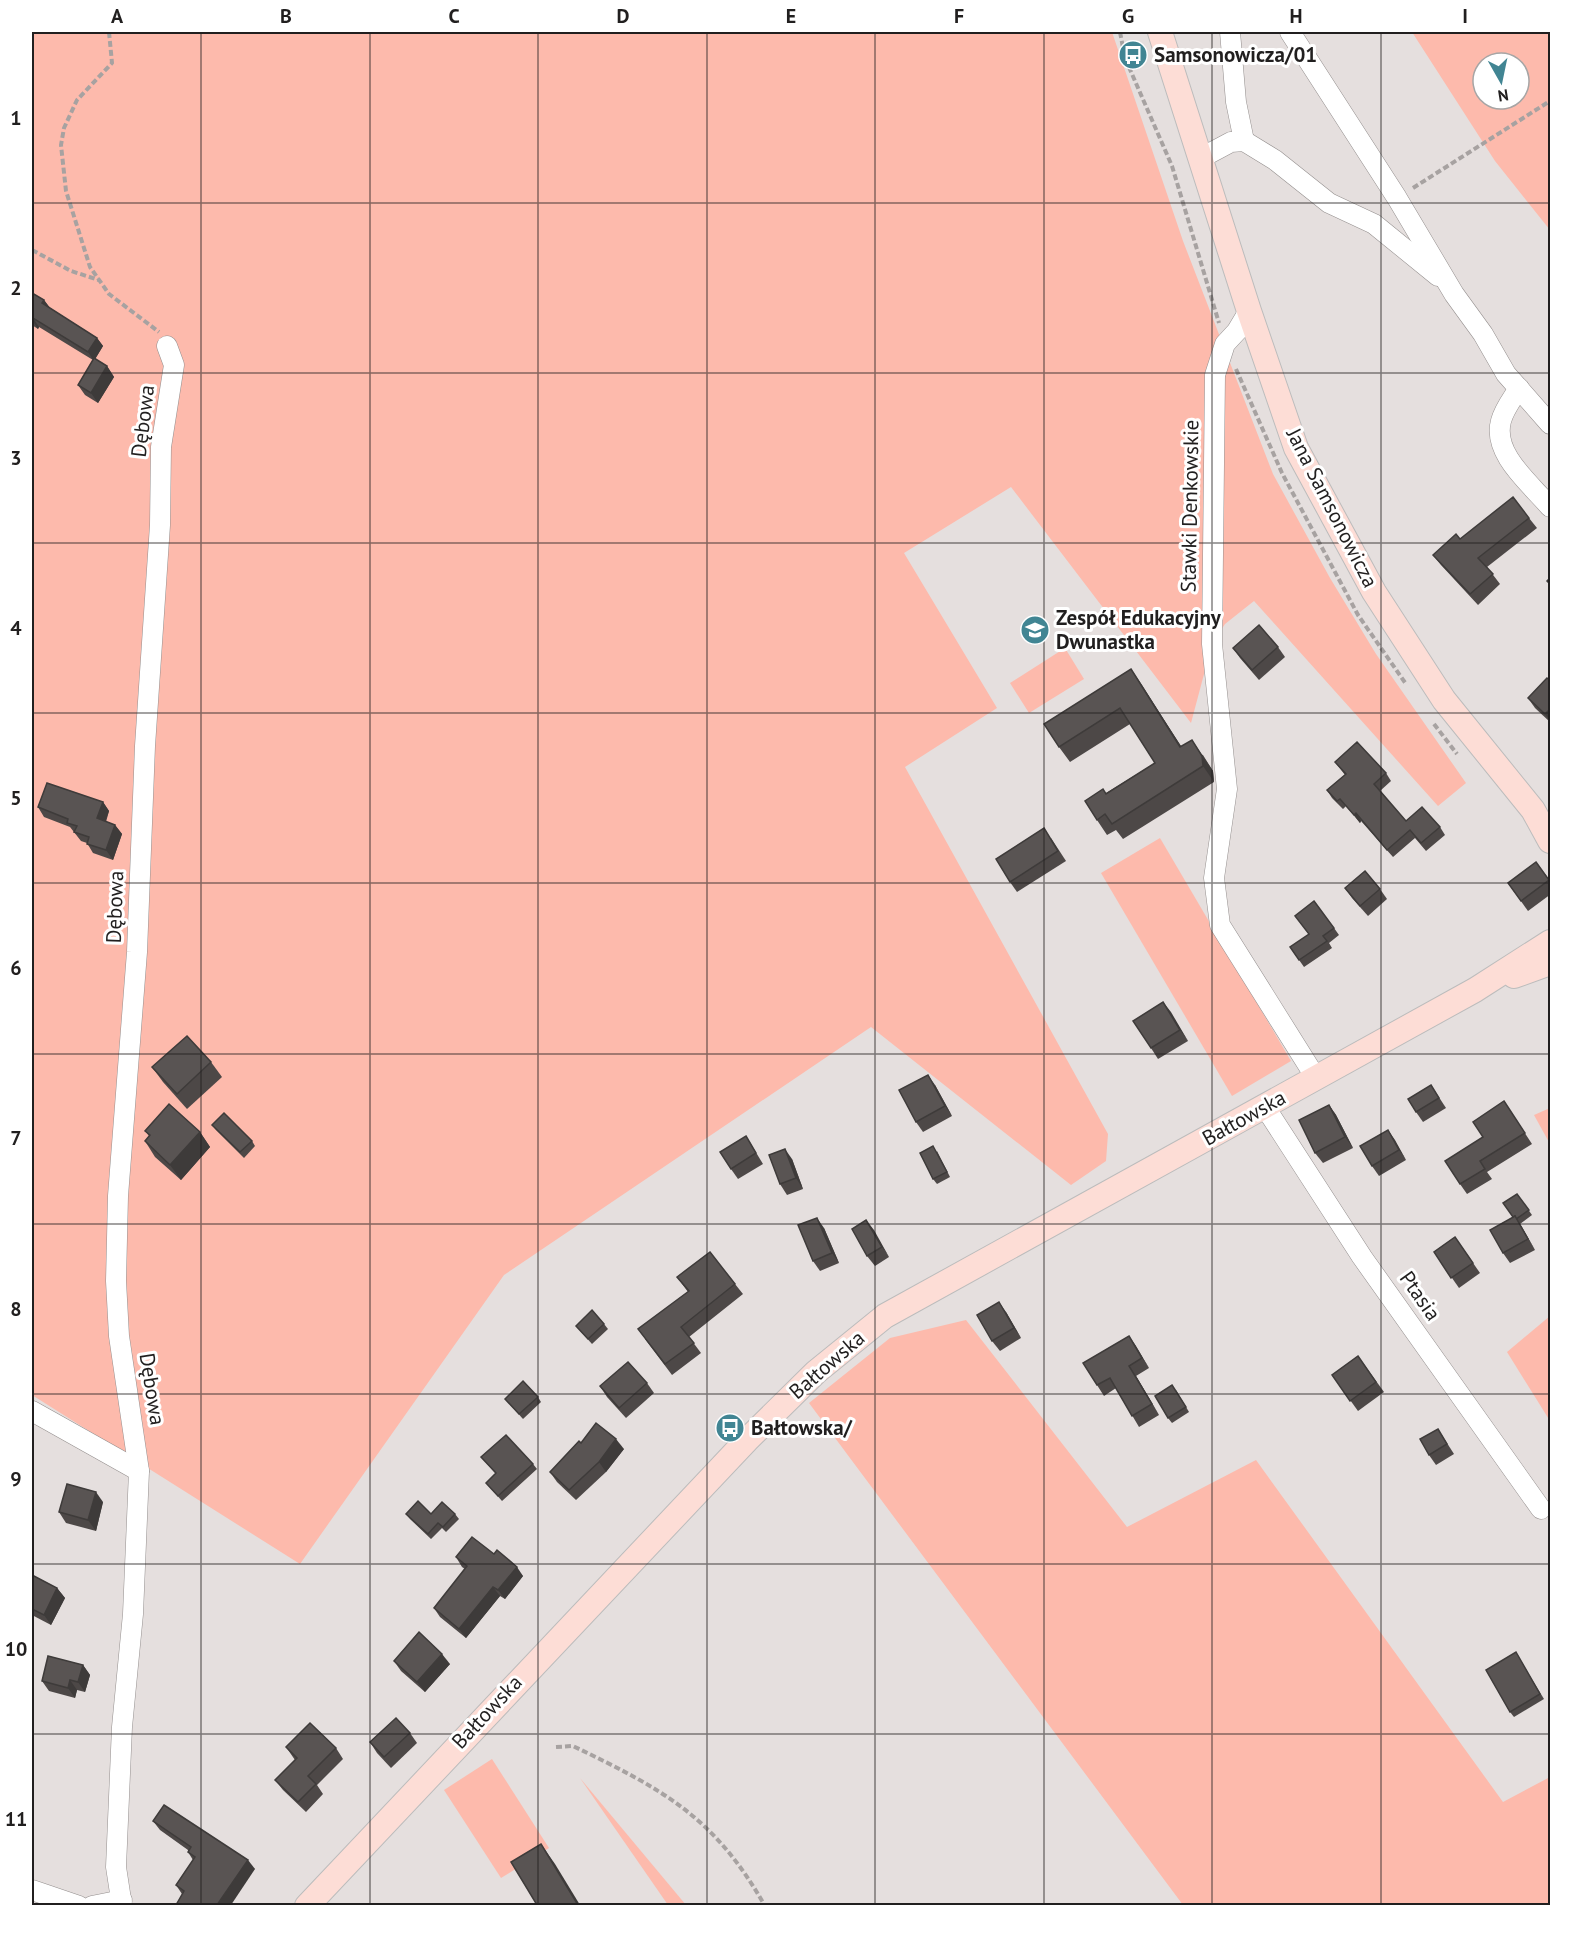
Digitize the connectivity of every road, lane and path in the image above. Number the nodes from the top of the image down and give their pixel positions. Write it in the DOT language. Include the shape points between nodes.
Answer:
graph roads {
  1 [pos="109,32"];
  2 [pos="1160,32"];
  3 [pos="1230,32"];
  4 [pos="1290,32"];
  5 [pos="1551,101"];
  6 [pos="1244,141"];
  7 [pos="1201,158"];
  8 [pos="1397,198"];
  9 [pos="32,249"];
  10 [pos="99,280"];
  11 [pos="1454,294"];
  12 [pos="1249,311"];
  13 [pos="168,345"];
  14 [pos="1519,388"];
  15 [pos="1551,424"];
  16 [pos="1551,507"];
  17 [pos="1542,818"];
  18 [pos="1551,841"];
  19 [pos="1551,942"];
  20 [pos="1551,963"];
  21 [pos="1475,990"];
  22 [pos="1316,1078"];
  23 [pos="1264,1107"];
  24 [pos="32,1411"];
  25 [pos="139,1472"];
  26 [pos="1541,1509"];
  27 [pos="556,1746"];
  28 [pos="32,1890"];
  29 [pos="122,1903"];
  30 [pos="79,1905"];
  31 [pos="92,1905"];
  32 [pos="307,1905"];
  33 [pos="765,1905"];
  1 -- 10 [label="path" via="112,63 77,100 61,145 66,191 90,267"];
  2 -- 7 [label="main road, Jana Samsonowicza"];
  3 -- 6 [label="street"];
  4 -- 8 [label="street"];
  5 -- 8 [label="path"];
  6 -- 7 [label="street" via="1232,142"];
  6 -- 11 [label="street" via="1329,203 1374,224 1437,274"];
  7 -- 12 [label="main road, Jana Samsonowicza"];
  8 -- 11 [label="street"];
  9 -- 10 [label="path" via="71,271"];
  10 -- 13 [label="path"];
  11 -- 14 [label="street"];
  12 -- 17 [label="main road, Jana Samsonowicza" via="1296,447 1374,592 1444,700"];
  12 -- 22 [label="street, Stawki Denkowskie" via="1225,344 1215,375 1212,644 1227,789 1214,878 1220,924"];
  13 -- 25 [label="street, Dębowa" via="174,365 161,447 137,952 116,1281 119,1336"];
  14 -- 15 [label="street"];
  14 -- 16 [label="street" via="1501,420 1499,436 1503,451"];
  17 -- 18 [label="main road, Jana Samsonowicza"];
  19 -- 21 [label="main road, Bałtowska"];
  20 -- 21 [label="main road, Bałtowska"];
  21 -- 22 [label="main road, Bałtowska"];
  22 -- 23 [label="main road, Bałtowska"];
  23 -- 26 [label="street, Ptasia" via="1362,1257"];
  23 -- 32 [label="main road, Bałtowska" via="885,1317 816,1372 640,1551"];
  24 -- 25 [label="street"];
  25 -- 29 [label="street, Dębowa" via="116,1868"];
  27 -- 33 [label="path" via="573,1746 682,1805 722,1842"];
  28 -- 30 [label="street"];
  29 -- 31 [label="street"];
}
